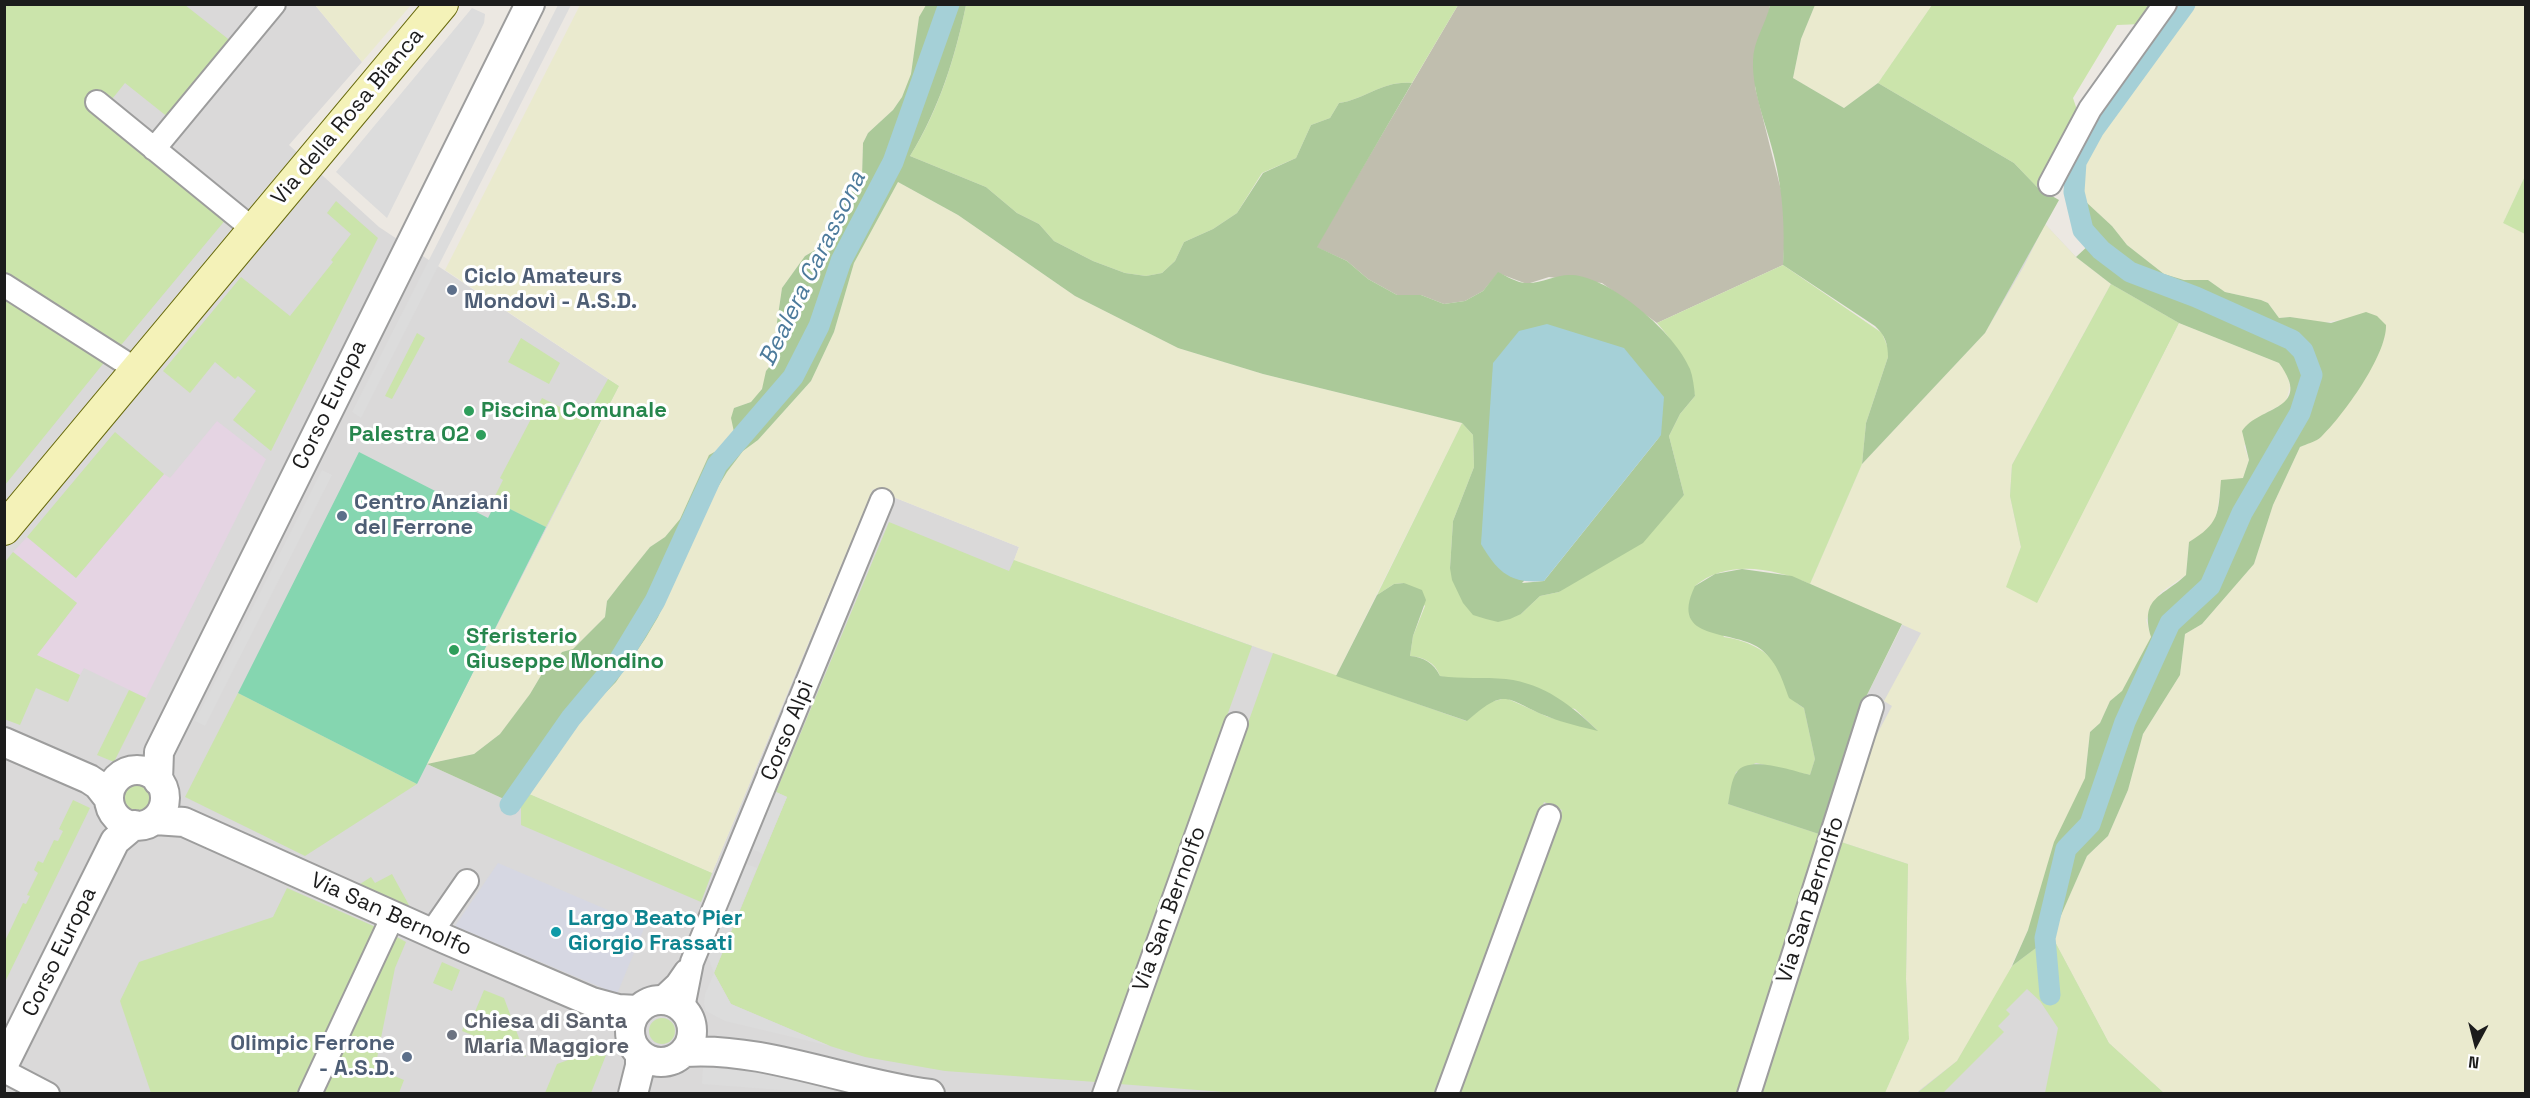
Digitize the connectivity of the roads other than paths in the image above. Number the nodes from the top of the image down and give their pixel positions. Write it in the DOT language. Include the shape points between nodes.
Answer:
graph roads {
  1 [pos="274,4"];
  2 [pos="442,4"];
  3 [pos="530,4"];
  4 [pos="2165,4"];
  5 [pos="509,12"];
  6 [pos="501,59"];
  7 [pos="97,102"];
  8 [pos="154,149"];
  9 [pos="2050,184"];
  10 [pos="254,230"];
  11 [pos="4,285"];
  12 [pos="137,370"];
  13 [pos="882,500"];
  14 [pos="5,528"];
  15 [pos="1872,707"];
  16 [pos="1236,724"];
  17 [pos="4,742"];
  18 [pos="130,801"];
  19 [pos="1549,816"];
  20 [pos="467,881"];
  21 [pos="393,916"];
  22 [pos="431,933"];
  23 [pos="661,1031"];
  24 [pos="4,1064"];
  25 [pos="4,1071"];
  26 [pos="916,1093"];
  27 [pos="48,1094"];
  28 [pos="310,1094"];
  29 [pos="635,1094"];
  30 [pos="1104,1094"];
  31 [pos="1447,1094"];
  32 [pos="1749,1094"];
  1 -- 8 [label="street"];
  2 -- 10 [label="main road, Via della Rosa Bianca"];
  3 -- 6 [label="street, Corso Europa"];
  4 -- 9 [label="street" via="2090,109"];
  5 -- 6 [label="street, Corso Europa"];
  6 -- 18 [label="street, Corso Europa" via="159,752"];
  7 -- 8 [label="street"];
  8 -- 10 [label="street"];
  10 -- 12 [label="main road, Via della Rosa Bianca"];
  11 -- 12 [label="street"];
  12 -- 14 [label="main road, Via della Rosa Bianca"];
  13 -- 23 [label="street, Corso Alpi"];
  15 -- 32 [label="street, Via San Bernolfo"];
  16 -- 30 [label="street, Via San Bernolfo"];
  17 -- 18 [label="street, Via San Bernolfo"];
  18 -- 21 [label="street, Via San Bernolfo"];
  18 -- 24 [label="street, Corso Europa"];
  19 -- 31 [label="street"];
  20 -- 22 [label="street"];
  21 -- 22 [label="street, Via San Bernolfo"];
  21 -- 28 [label="street"];
  22 -- 23 [label="street, Via San Bernolfo"];
  23 -- 26 [label="street" via="741,1054"];
  23 -- 29 [label="street, Corso Alpi" via="640,1066"];
  25 -- 27 [label="street"];
}
